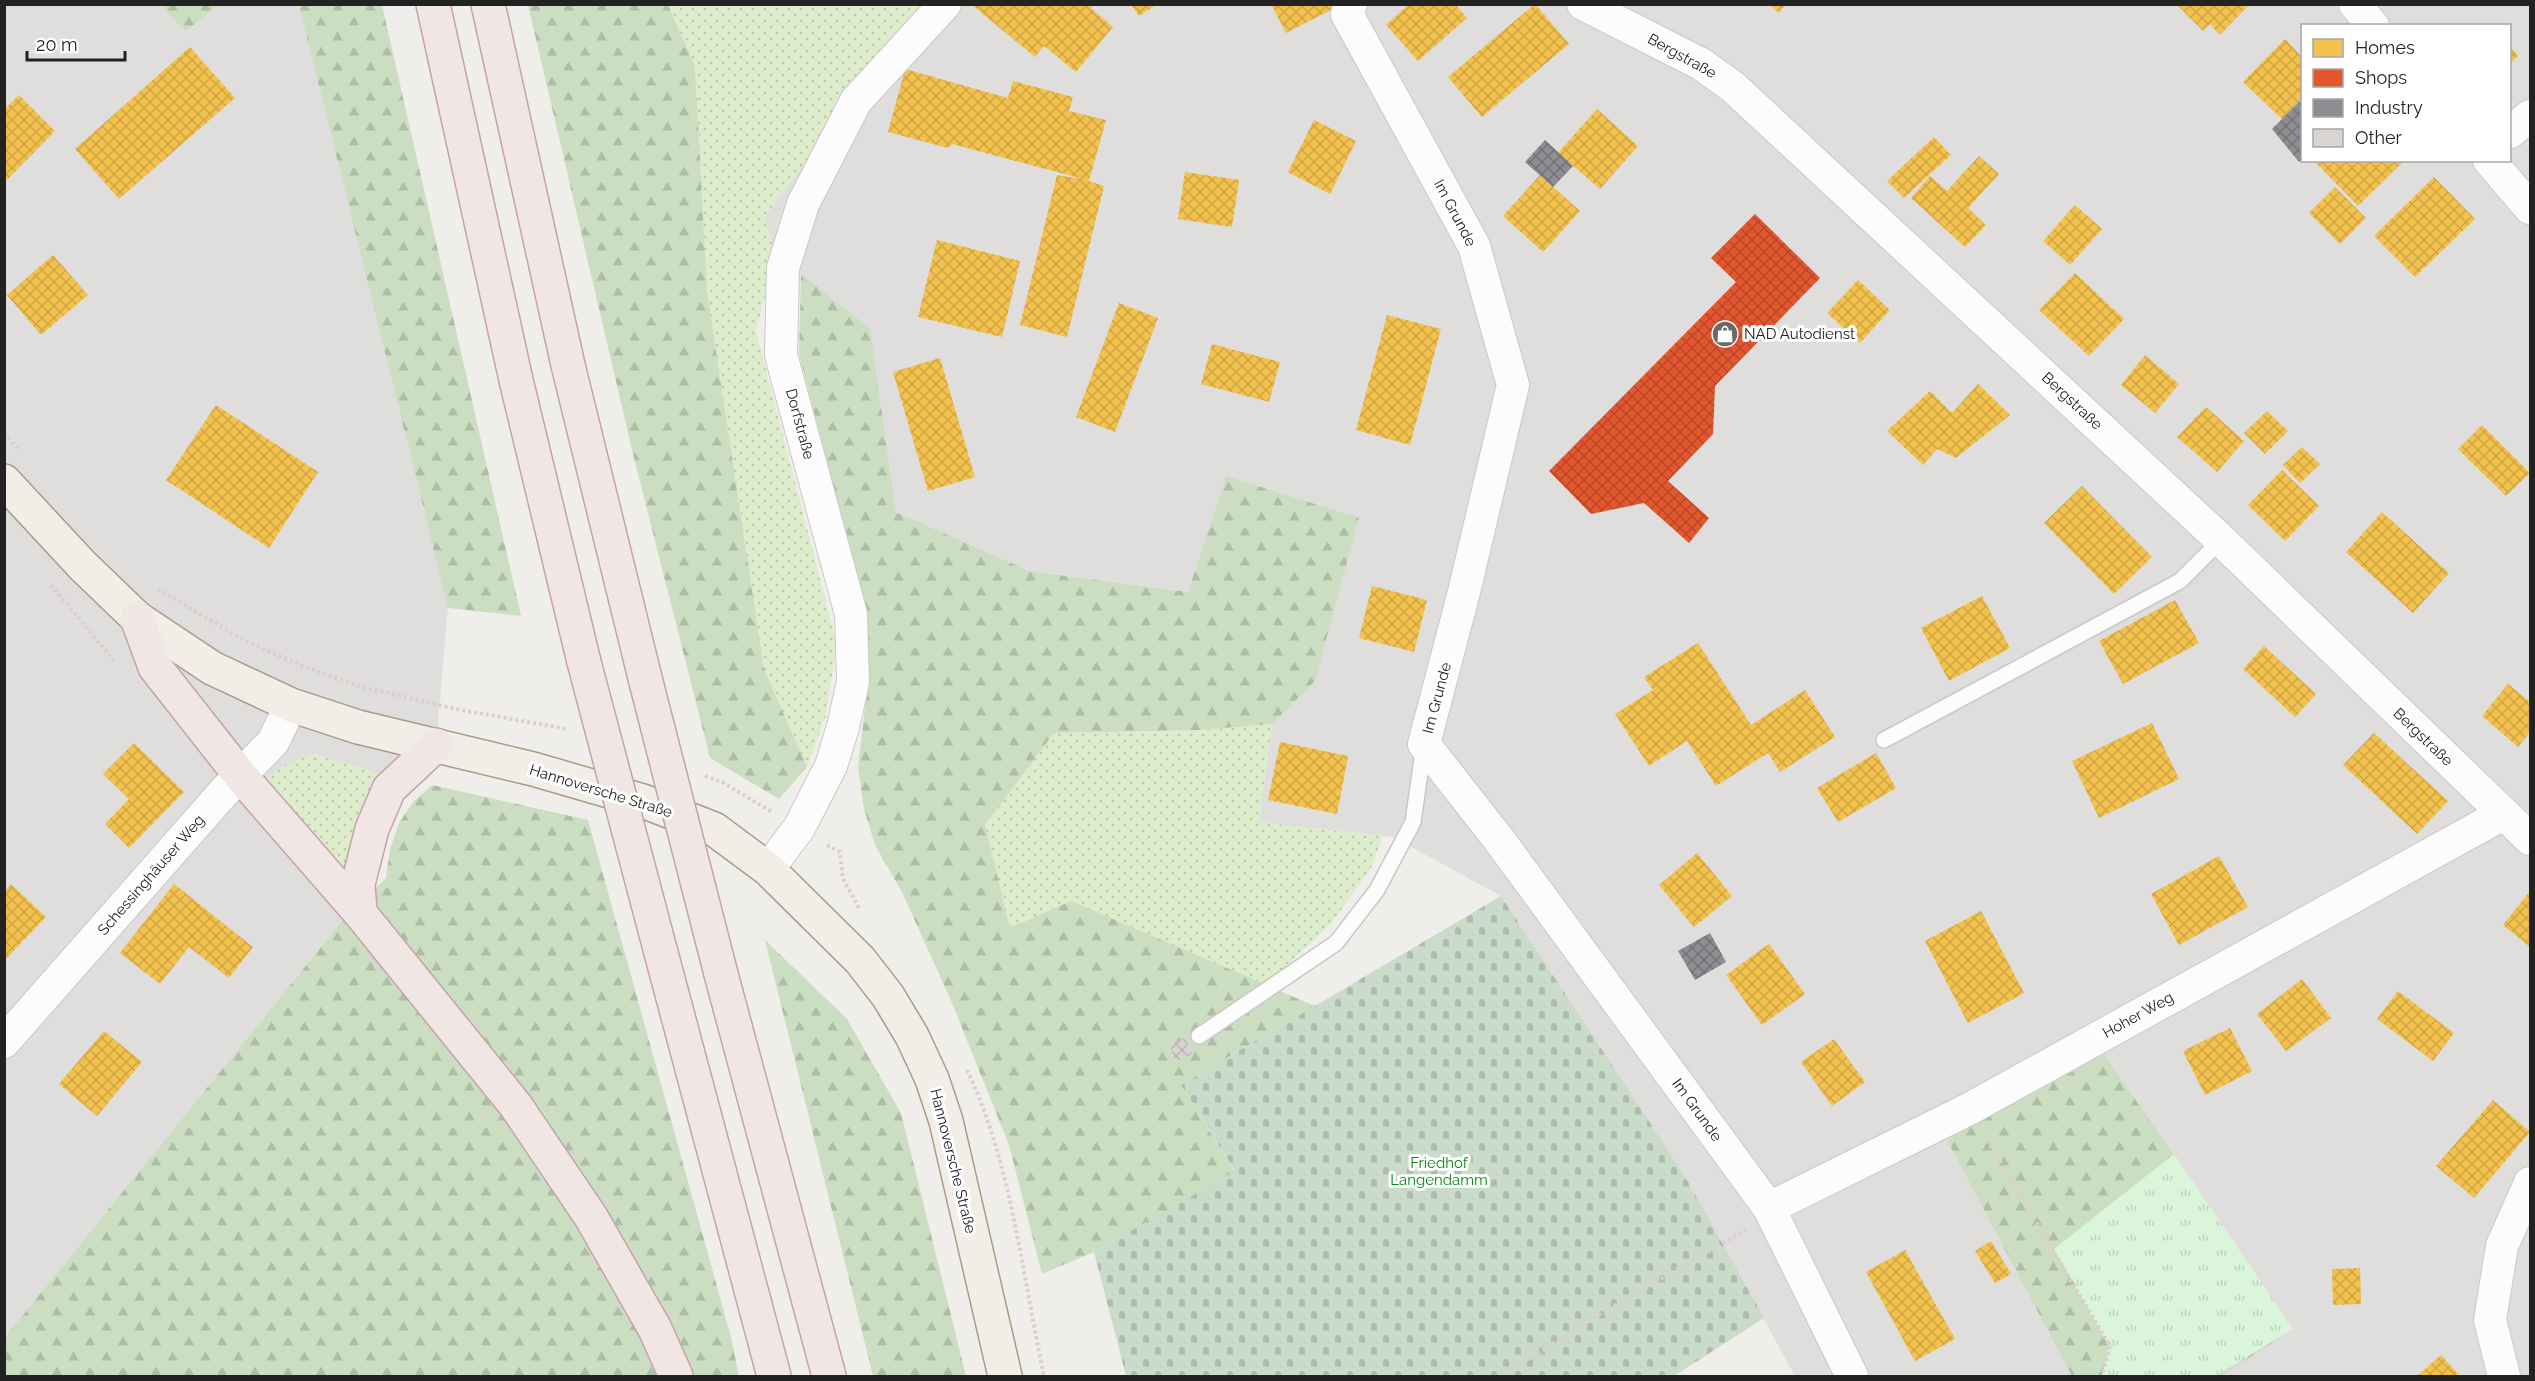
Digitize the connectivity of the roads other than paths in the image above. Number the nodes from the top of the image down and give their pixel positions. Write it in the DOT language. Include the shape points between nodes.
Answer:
graph roads {
  1 [pos="434,4"];
  2 [pos="488,4"];
  3 [pos="945,4"];
  4 [pos="1351,4"];
  5 [pos="1583,4"];
  6 [pos="2355,4"];
  7 [pos="2371,24"];
  8 [pos="2530,116"];
  9 [pos="2511,131"];
  10 [pos="2491,162"];
  11 [pos="2530,208"];
  12 [pos="15,470"];
  13 [pos="2221,540"];
  14 [pos="137,618"];
  15 [pos="291,705"];
  16 [pos="1884,740"];
  17 [pos="1424,744"];
  18 [pos="436,745"];
  19 [pos="240,775"];
  20 [pos="2502,814"];
  21 [pos="2530,838"];
  22 [pos="768,869"];
  23 [pos="360,913"];
  24 [pos="1199,1036"];
  25 [pos="4,1042"];
  26 [pos="2530,1183"];
  27 [pos="1770,1210"];
  28 [pos="676,1377"];
  29 [pos="774,1377"];
  30 [pos="829,1377"];
  31 [pos="1005,1377"];
  32 [pos="1852,1377"];
  33 [pos="2504,1377"];
  1 -- 29 [label="highway, bridge" via="516,380 584,662"];
  2 -- 30 [label="highway, bridge" via="568,365 646,682"];
  3 -- 22 [label="street, Dorfstraße" via="856,101 803,204 783,268 781,355 851,614 853,682 831,766 799,828"];
  4 -- 17 [label="street, Im Grunde" via="1347,14 1474,246 1513,385"];
  5 -- 13 [label="street, Bergstraße" via="1701,64 1733,87"];
  6 -- 7 [label="street"];
  8 -- 9 [label="street"];
  10 -- 11 [label="street"];
  12 -- 14 [label="main road, Hannoversche Straße" via="82,566"];
  13 -- 16 [label="lane" via="2180,581"];
  13 -- 20 [label="street, Bergstraße"];
  14 -- 15 [label="main road, Hannoversche Straße" via="212,668"];
  14 -- 19 [label="highway" via="155,667"];
  15 -- 18 [label="main road, Hannoversche Straße"];
  15 -- 19 [label="street, Schessinghäuser Weg" via="273,742"];
  17 -- 24 [label="lane" via="1413,822 1377,890 1336,943"];
  17 -- 27 [label="street, Im Grunde"];
  18 -- 22 [label="main road, Hannoversche Straße" via="643,801 714,829"];
  18 -- 23 [label="highway" via="389,789 369,840 358,884"];
  19 -- 23 [label="highway"];
  19 -- 25 [label="street, Schessinghäuser Weg"];
  20 -- 21 [label="street, Bergstraße"];
  20 -- 27 [label="street, Hoher Weg" via="1969,1108"];
  22 -- 31 [label="main road, Hannoversche Straße" via="860,960 888,996 917,1046 946,1121"];
  23 -- 28 [label="highway" via="516,1106 591,1217 655,1329"];
  26 -- 33 [label="street" via="2502,1246 2490,1320"];
  27 -- 32 [label="street, Im Grunde"];
}
